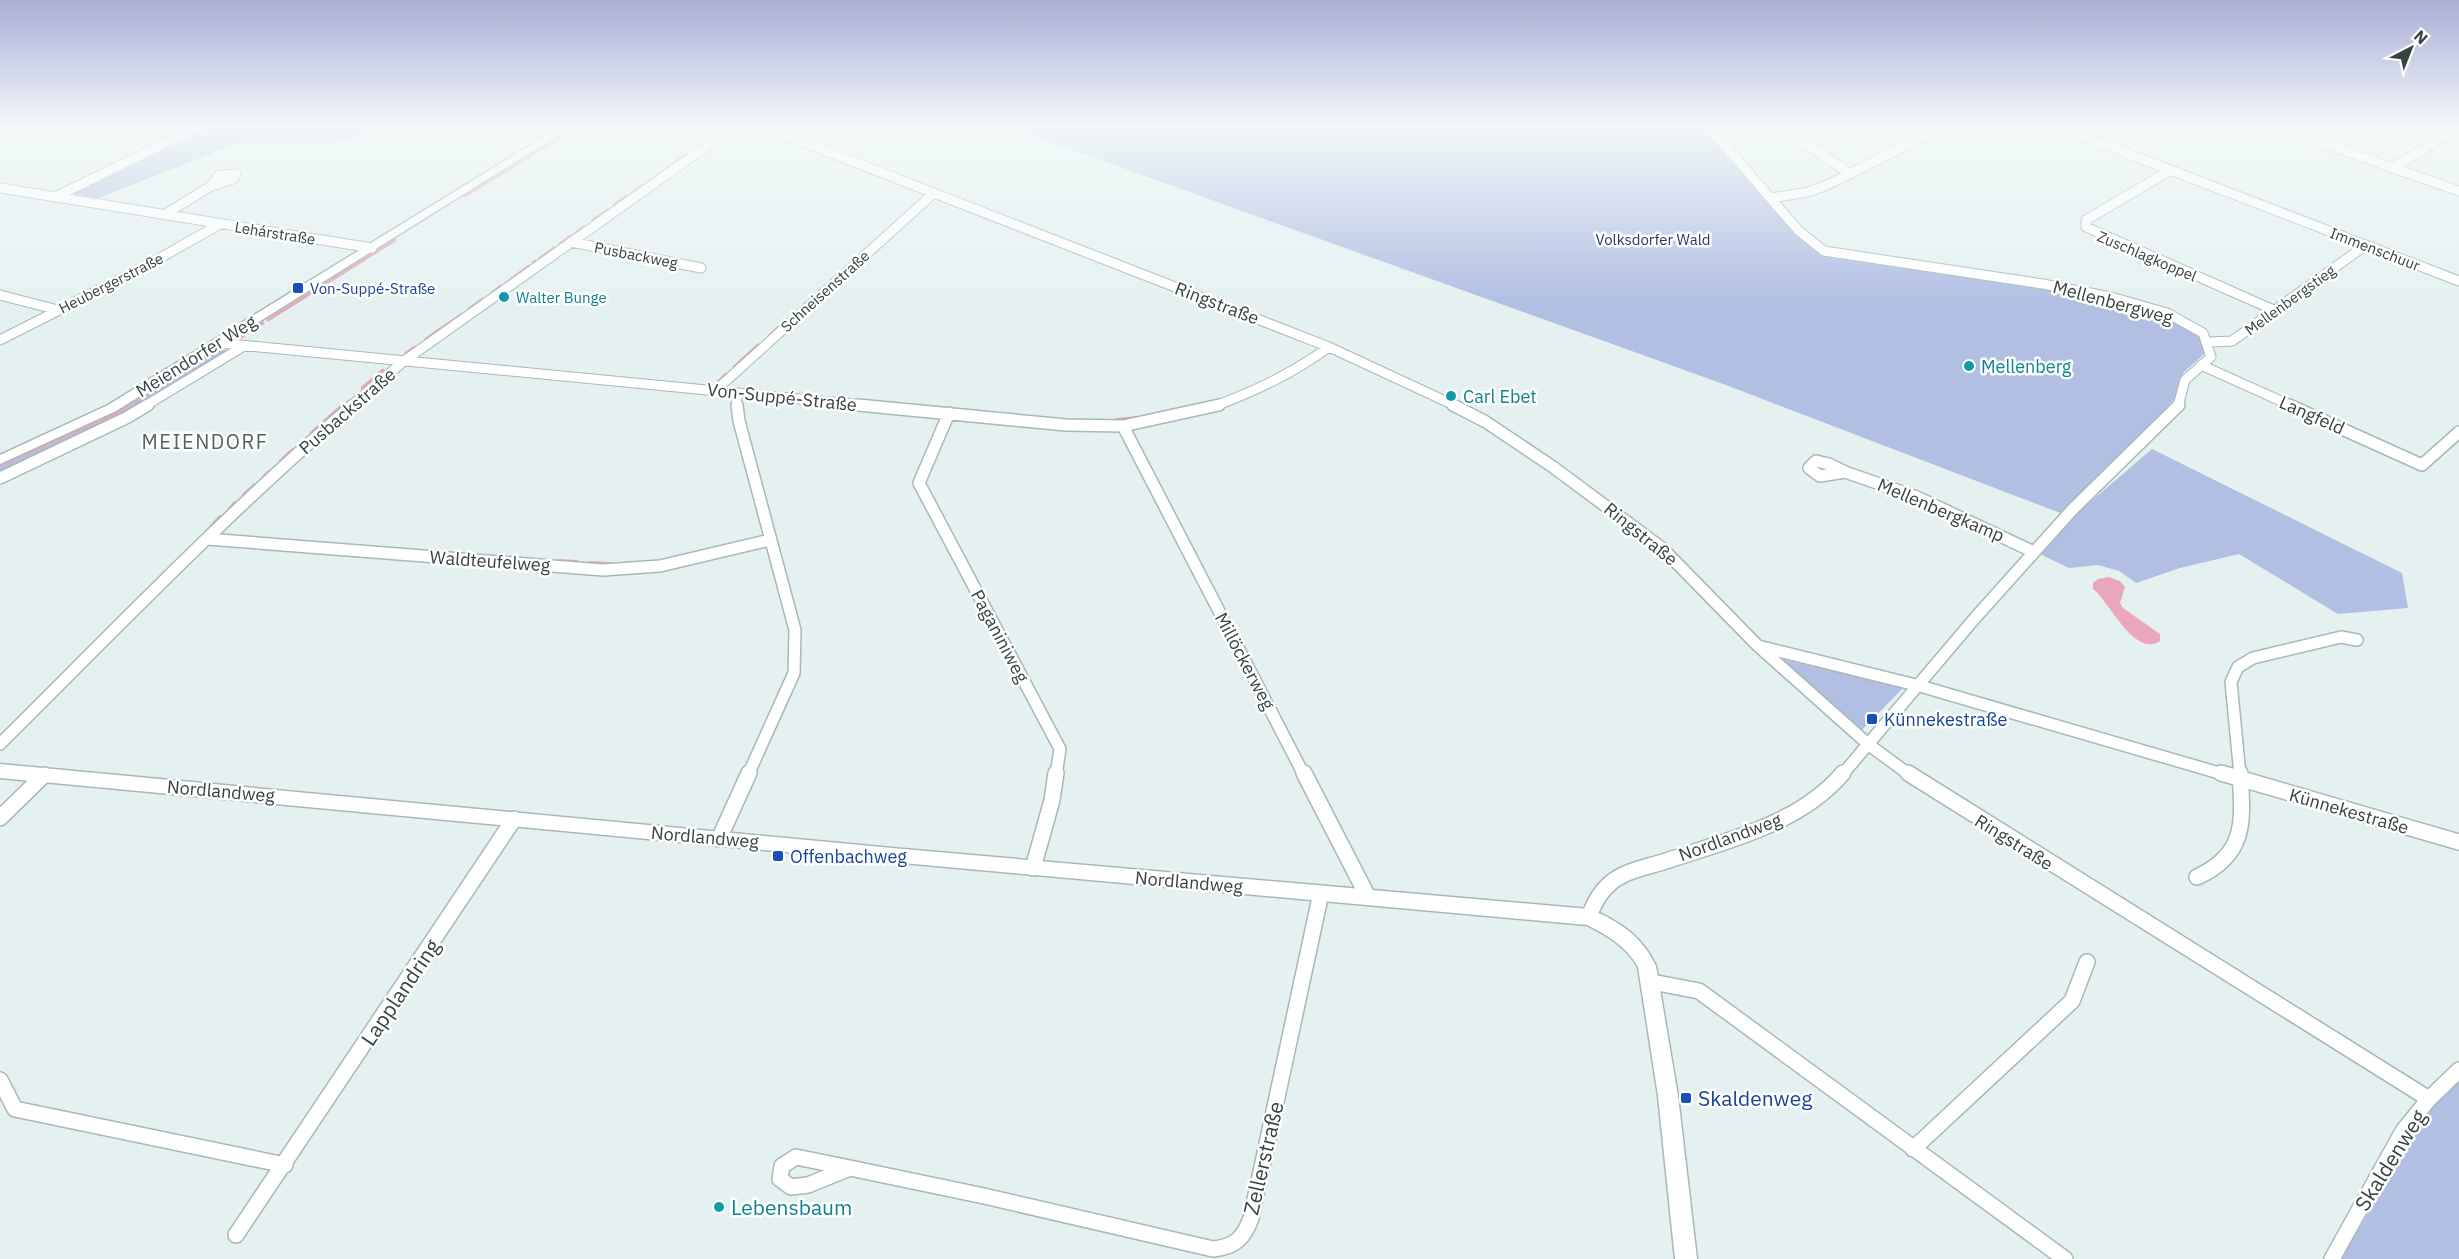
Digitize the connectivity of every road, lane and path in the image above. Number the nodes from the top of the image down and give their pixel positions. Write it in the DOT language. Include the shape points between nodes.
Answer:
graph roads {
  1 [pos="80,185"];
  2 [pos="474,185"];
  3 [pos="652,185"];
  4 [pos="913,185"];
  5 [pos="1760,185"];
  6 [pos="1827,185"];
  7 [pos="2147,185"];
  8 [pos="2210,185"];
  9 [pos="2441,185"];
  10 [pos="211,186"];
  11 [pos="0,188"];
  12 [pos="2459,191"];
  13 [pos="934,193"];
  14 [pos="55,197"];
  15 [pos="1772,198"];
  16 [pos="164,215"];
  17 [pos="220,224"];
  18 [pos="571,242"];
  19 [pos="2366,245"];
  20 [pos="372,248"];
  21 [pos="701,268"];
  22 [pos="2459,281"];
  23 [pos="0,295"];
  24 [pos="58,310"];
  25 [pos="2276,310"];
  26 [pos="0,340"];
  27 [pos="2210,342"];
  28 [pos="219,343"];
  29 [pos="244,346"];
  30 [pos="1329,347"];
  31 [pos="404,361"];
  32 [pos="2201,365"];
  33 [pos="716,390"];
  34 [pos="736,393"];
  35 [pos="950,413"];
  36 [pos="1123,426"];
  37 [pos="2459,432"];
  38 [pos="0,459"];
  39 [pos="1845,472"];
  40 [pos="0,478"];
  41 [pos="207,539"];
  42 [pos="770,540"];
  43 [pos="2034,552"];
  44 [pos="2357,640"];
  45 [pos="1757,645"];
  46 [pos="1920,686"];
  47 [pos="0,744"];
  48 [pos="1869,745"];
  49 [pos="0,771"];
  50 [pos="44,775"];
  51 [pos="2239,779"];
  52 [pos="0,818"];
  53 [pos="514,819"];
  54 [pos="719,839"];
  55 [pos="2459,842"];
  56 [pos="1033,868"];
  57 [pos="2197,876"];
  58 [pos="1321,893"];
  59 [pos="1368,897"];
  60 [pos="1589,916"];
  61 [pos="2087,962"];
  62 [pos="1652,982"];
  63 [pos="2459,1070"];
  64 [pos="0,1080"];
  65 [pos="2429,1099"];
  66 [pos="1912,1149"];
  67 [pos="285,1165"];
  68 [pos="851,1168"];
  69 [pos="236,1235"];
  70 [pos="1686,1259"];
  71 [pos="2065,1259"];
  72 [pos="2332,1259"];
  1 -- 14 [label="street"];
  2 -- 20 [label="street, Meiendorfer Weg" via="432,218"];
  3 -- 18 [label="street, Pusbackstraße"];
  4 -- 13 [label="street, Ringstraße"];
  5 -- 15 [label="street, Mellenbergweg"];
  6 -- 15 [label="street"];
  7 -- 25 [label="street, Zuschlagkoppel" via="2086,220 2086,227"];
  8 -- 19 [label="street, Immenschuur"];
  9 -- 12 [label="street"];
  10 -- 16 [label="street"];
  11 -- 14 [label="street, Lehárstraße"];
  13 -- 30 [label="street, Ringstraße"];
  13 -- 33 [label="street, Schneisenstraße"];
  14 -- 16 [label="street, Lehárstraße"];
  15 -- 27 [label="street, Mellenbergweg" via="1799,231 1832,254 2092,292 2178,318"];
  16 -- 17 [label="street, Lehárstraße"];
  17 -- 20 [label="street, Lehárstraße"];
  17 -- 24 [label="street, Heubergerstraße"];
  18 -- 21 [label="street, Pusbackweg"];
  18 -- 31 [label="street, Pusbackstraße"];
  19 -- 22 [label="street, Immenschuur"];
  19 -- 25 [label="street, Mellenbergstieg"];
  20 -- 28 [label="street, Meiendorfer Weg"];
  23 -- 24 [label="street"];
  24 -- 26 [label="street, Heubergerstraße"];
  25 -- 27 [label="street, Mellenbergstieg" via="2232,341"];
  27 -- 32 [label="street" via="2211,357"];
  28 -- 29 [label="street, Von-Suppé-Straße"];
  28 -- 38 [label="street, Meiendorfer Weg" via="112,408"];
  29 -- 31 [label="street, Von-Suppé-Straße"];
  29 -- 40 [label="street, Meiendorfer Weg" via="126,418"];
  30 -- 36 [label="street, Von-Suppé-Straße" via="1259,390 1213,407"];
  30 -- 45 [label="street, Ringstraße" via="1486,422 1553,466 1662,548"];
  31 -- 33 [label="street, Von-Suppé-Straße"];
  31 -- 41 [label="street, Pusbackstraße"];
  32 -- 37 [label="street, Langfeld" via="2422,465"];
  32 -- 43 [label="street" via="2183,383 2178,407"];
  33 -- 34 [label="street, Von-Suppé-Straße"];
  34 -- 35 [label="street, Von-Suppé-Straße"];
  34 -- 42 [label="street" via="736,408"];
  35 -- 36 [label="street, Von-Suppé-Straße"];
  35 -- 56 [label="street, Paganiniweg" via="919,483 1060,749 1052,800"];
  36 -- 59 [label="street, Millöckerweg"];
  39 -- 43 [label="street, Mellenbergkamp" via="1917,497"];
  41 -- 42 [label="street, Waldteufelweg" via="603,570 660,566"];
  41 -- 47 [label="street, Pusbackstraße"];
  42 -- 54 [label="street" via="795,630 794,673"];
  43 -- 46 [label="street"];
  44 -- 51 [label="street" via="2341,637 2253,658 2238,667 2231,682"];
  45 -- 46 [label="street, Künnekestraße"];
  45 -- 48 [label="street, Ringstraße"];
  46 -- 48 [label="street"];
  46 -- 51 [label="street, Künnekestraße"];
  48 -- 60 [label="street, Nordlandweg" via="1835,783 1789,816 1623,875 1594,900"];
  48 -- 65 [label="street, Ringstraße" via="2029,852"];
  49 -- 50 [label="street, Nordlandweg"];
  50 -- 52 [label="street"];
  50 -- 53 [label="street, Nordlandweg"];
  51 -- 55 [label="street, Künnekestraße"];
  51 -- 57 [label="street" via="2242,812 2235,848 2205,874"];
  53 -- 54 [label="street, Nordlandweg"];
  53 -- 67 [label="street, Lapplandring"];
  54 -- 56 [label="street, Nordlandweg"];
  56 -- 58 [label="street, Nordlandweg"];
  58 -- 59 [label="street, Nordlandweg"];
  58 -- 68 [label="street, Zellerstraße" via="1251,1218 1246,1233 1227,1248 1213,1249 1160,1238"];
  59 -- 60 [label="street, Nordlandweg"];
  60 -- 62 [label="street, Nordlandweg" via="1616,930 1639,950"];
  61 -- 66 [label="street" via="2072,1001"];
  62 -- 66 [label="street" via="1699,991"];
  62 -- 70 [label="street, Nordlandweg"];
  63 -- 65 [label="street, Skaldenweg"];
  64 -- 67 [label="street" via="15,1109"];
  65 -- 72 [label="street, Skaldenweg" via="2403,1131"];
  66 -- 71 [label="street"];
  67 -- 69 [label="street, Lapplandring"];
}
